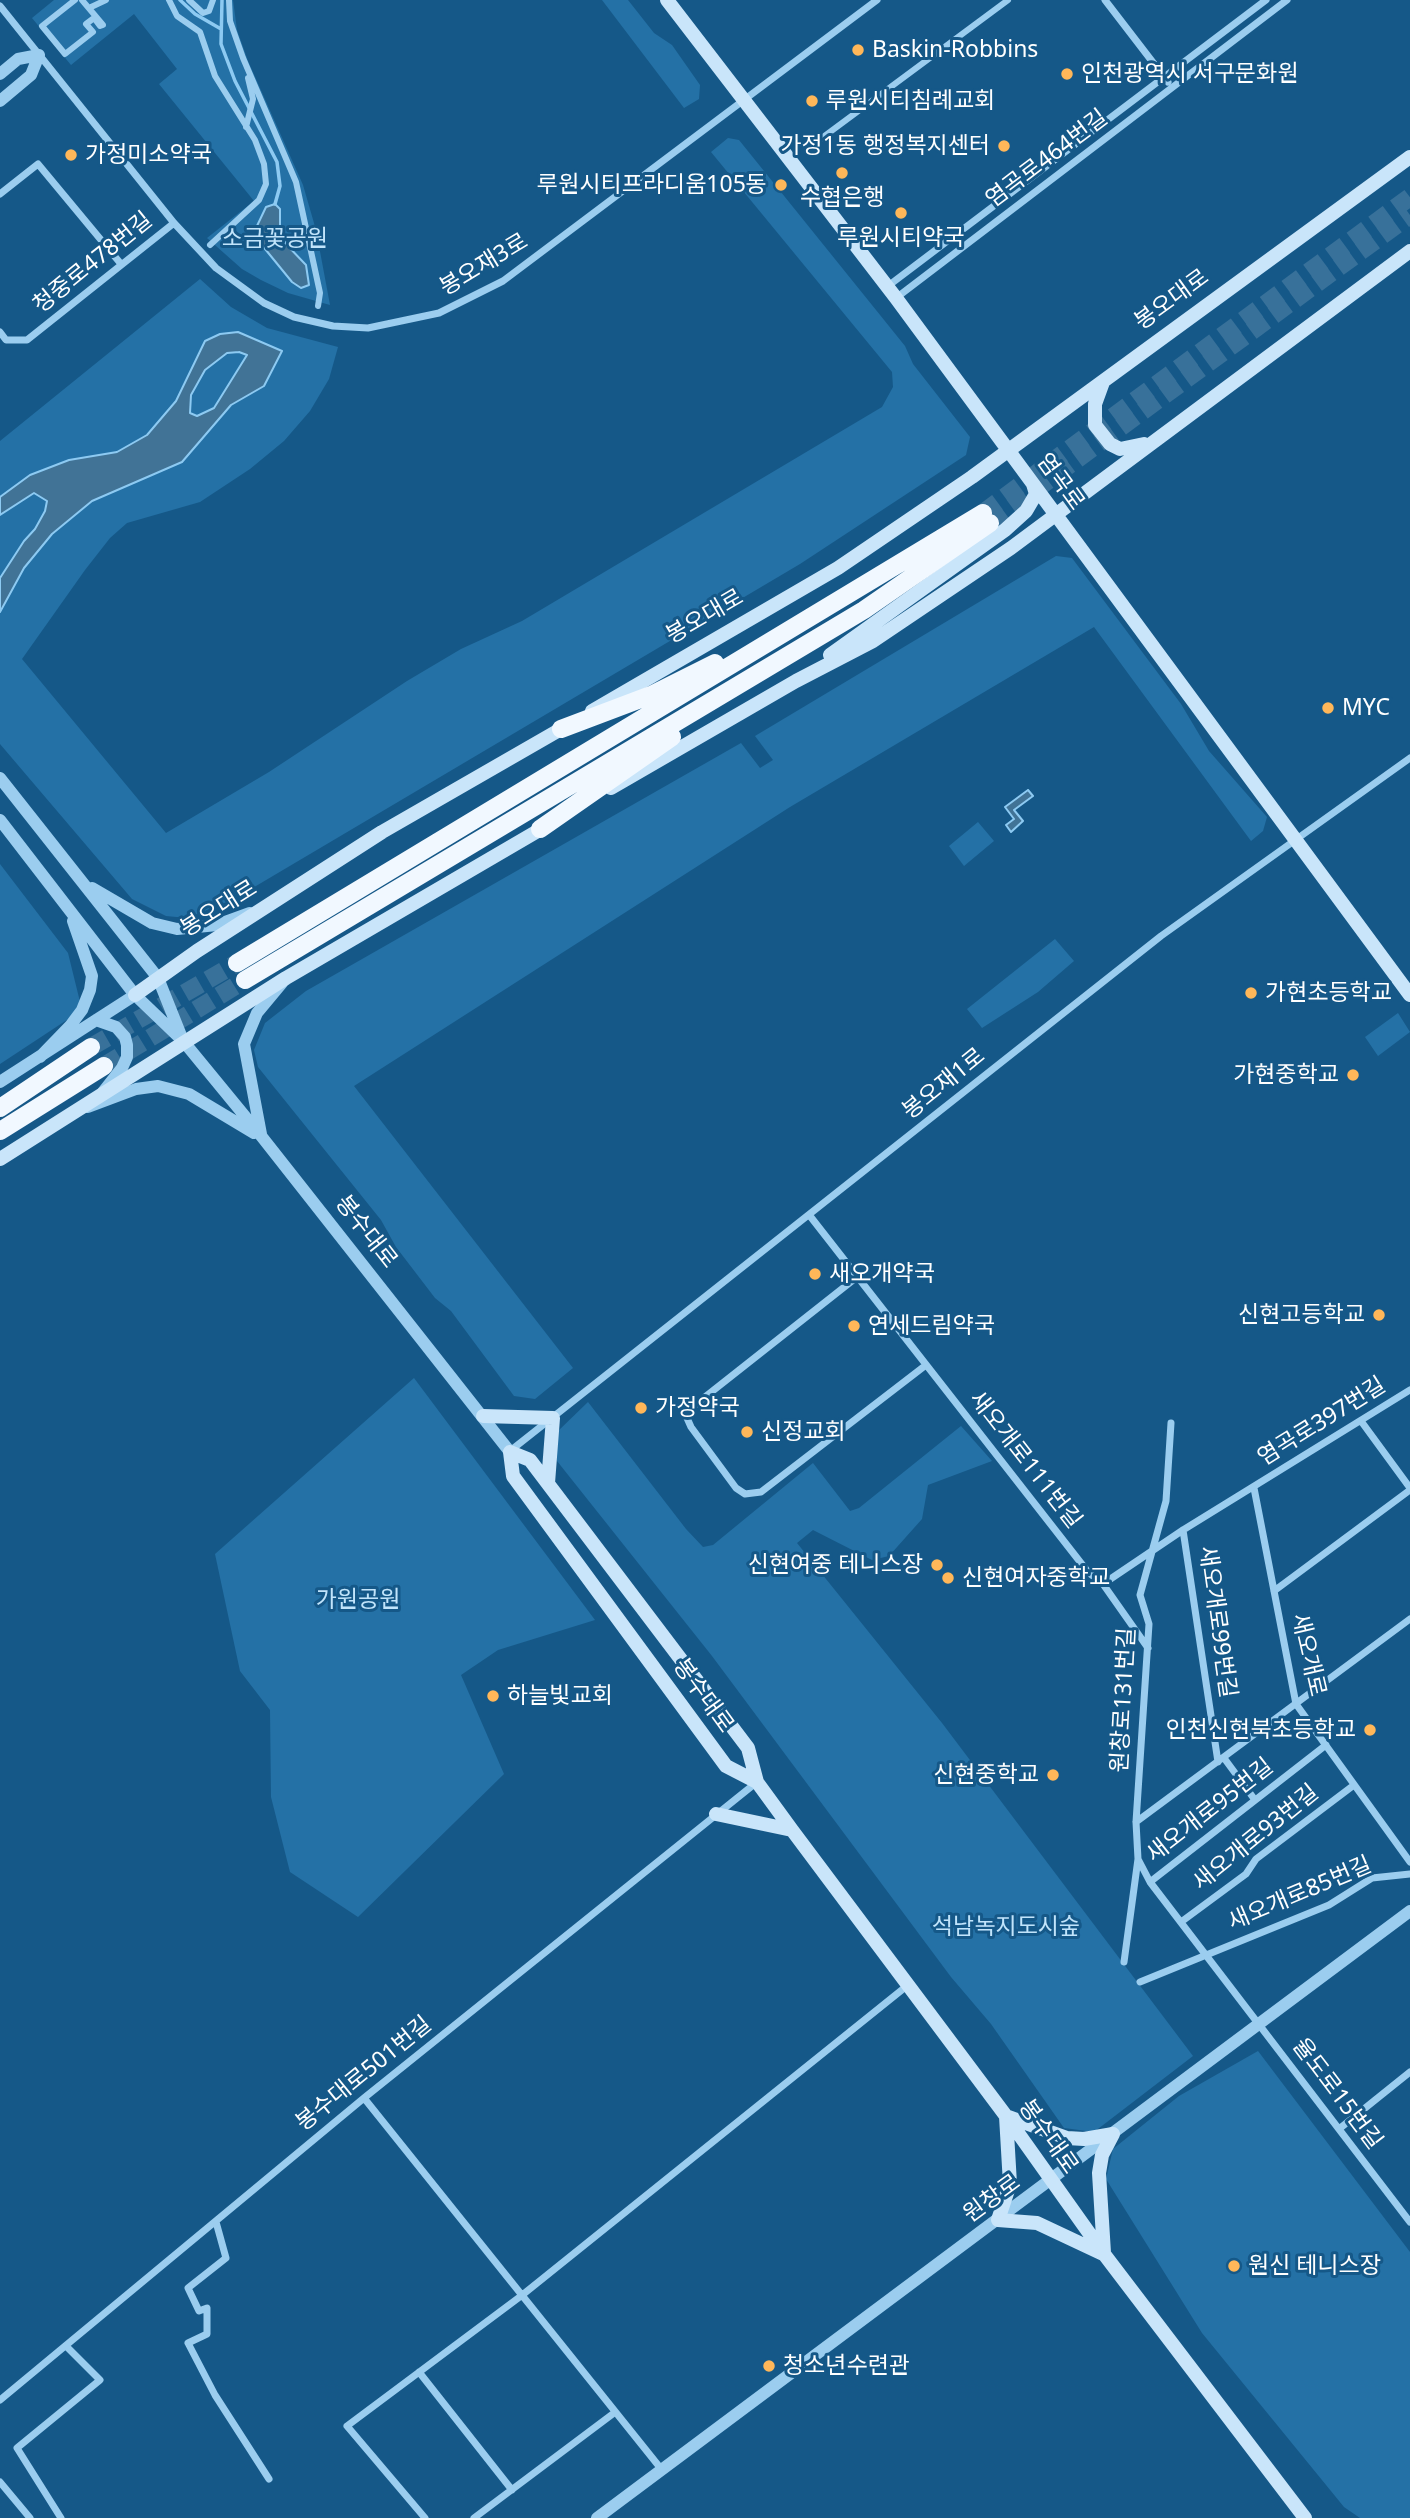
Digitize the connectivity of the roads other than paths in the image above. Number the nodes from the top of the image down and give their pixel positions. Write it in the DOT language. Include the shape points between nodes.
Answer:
graph roads {
  1 [pos="75,0"];
  2 [pos="82,0"];
  3 [pos="106,0"];
  4 [pos="169,0"];
  5 [pos="189,0"];
  6 [pos="213,0"];
  7 [pos="229,0"];
  8 [pos="667,0"];
  9 [pos="877,0"];
  10 [pos="1008,0"];
  11 [pos="1105,0"];
  12 [pos="1266,0"];
  13 [pos="1287,0"];
  14 [pos="0,6"];
  15 [pos="89,8"];
  16 [pos="39,55"];
  17 [pos="243,58"];
  18 [pos="0,74"];
  19 [pos="1165,79"];
  20 [pos="1172,88"];
  21 [pos="743,99"];
  22 [pos="0,101"];
  23 [pos="246,127"];
  24 [pos="807,149"];
  25 [pos="1410,156"];
  26 [pos="0,194"];
  27 [pos="174,223"];
  28 [pos="210,245"];
  29 [pos="1410,251"];
  30 [pos="121,264"];
  31 [pos="909,271"];
  32 [pos="918,281"];
  33 [pos="892,292"];
  34 [pos="318,306"];
  35 [pos="0,332"];
  36 [pos="1104,380"];
  37 [pos="1156,439"];
  38 [pos="1009,450"];
  39 [pos="1033,483"];
  40 [pos="1057,516"];
  41 [pos="834,604"];
  42 [pos="864,610"];
  43 [pos="796,681"];
  44 [pos="561,729"];
  45 [pos="1410,758"];
  46 [pos="0,778"];
  47 [pos="0,820"];
  48 [pos="540,830"];
  49 [pos="1296,841"];
  50 [pos="84,884"];
  51 [pos="65,901"];
  52 [pos="273,904"];
  53 [pos="237,963"];
  54 [pos="158,978"];
  55 [pos="286,978"];
  56 [pos="245,979"];
  57 [pos="135,995"];
  58 [pos="1410,995"];
  59 [pos="96,1020"];
  60 [pos="184,1042"];
  61 [pos="91,1047"];
  62 [pos="40,1057"];
  63 [pos="104,1066"];
  64 [pos="0,1082"];
  65 [pos="103,1092"];
  66 [pos="0,1108"];
  67 [pos="72,1113"];
  68 [pos="0,1131"];
  69 [pos="262,1137"];
  70 [pos="0,1159"];
  71 [pos="810,1216"];
  72 [pos="857,1277"];
  73 [pos="926,1365"];
  74 [pos="1410,1390"];
  75 [pos="483,1416"];
  76 [pos="553,1418"];
  77 [pos="1360,1421"];
  78 [pos="1171,1423"];
  79 [pos="510,1452"];
  80 [pos="548,1483"];
  81 [pos="1254,1488"];
  82 [pos="1410,1489"];
  83 [pos="1183,1530"];
  84 [pos="1153,1550"];
  85 [pos="1103,1584"];
  86 [pos="1274,1591"];
  87 [pos="1410,1619"];
  88 [pos="1148,1649"];
  89 [pos="1296,1704"];
  90 [pos="1326,1745"];
  91 [pos="1221,1760"];
  92 [pos="757,1782"];
  93 [pos="1354,1785"];
  94 [pos="1255,1800"];
  95 [pos="716,1814"];
  96 [pos="1136,1822"];
  97 [pos="792,1830"];
  98 [pos="1138,1858"];
  99 [pos="1410,1862"];
  100 [pos="1410,1874"];
  101 [pos="1150,1882"];
  102 [pos="1410,1911"];
  103 [pos="1181,1922"];
  104 [pos="1206,1955"];
  105 [pos="1124,1962"];
  106 [pos="1140,1982"];
  107 [pos="908,1985"];
  108 [pos="1259,2024"];
  109 [pos="1410,2072"];
  110 [pos="364,2098"];
  111 [pos="1006,2116"];
  112 [pos="1339,2129"];
  113 [pos="1113,2134"];
  114 [pos="1051,2181"];
  115 [pos="998,2220"];
  116 [pos="216,2222"];
  117 [pos="1410,2222"];
  118 [pos="1104,2254"];
  119 [pos="522,2296"];
  120 [pos="66,2346"];
  121 [pos="419,2372"];
  122 [pos="0,2400"];
  123 [pos="614,2413"];
  124 [pos="662,2470"];
  125 [pos="268,2479"];
  126 [pos="0,2482"];
  127 [pos="512,2490"];
  128 [pos="30,2518"];
  129 [pos="61,2518"];
  130 [pos="425,2518"];
  131 [pos="474,2518"];
  132 [pos="597,2518"];
  133 [pos="1305,2518"];
  1 -- 15 [label="street" via="39,29 62,57 93,32 86,24 94,18 103,24"];
  2 -- 15 [label="street"];
  3 -- 15 [label="street"];
  4 -- 23 [label="street" via="177,16 200,32 215,76"];
  5 -- 6 [label="street" via="203,13 209,11"];
  7 -- 17 [label="street" via="230,21"];
  8 -- 21 [label="main road, 염곡로"];
  9 -- 21 [label="street, 봉오재3로"];
  10 -- 24 [label="street"];
  11 -- 19 [label="street"];
  12 -- 19 [label="street, 염곡로464번길"];
  13 -- 20 [label="street, 염곡로464번길"];
  14 -- 16 [label="street, 봉오재3로"];
  16 -- 18 [label="street" via="18,60"];
  16 -- 22 [label="street" via="31,75"];
  16 -- 27 [label="street, 봉오재3로"];
  17 -- 23 [label="street" via="253,99"];
  17 -- 34 [label="street" via="296,182 320,293"];
  19 -- 20 [label="street"];
  19 -- 31 [label="street, 염곡로464번길"];
  20 -- 32 [label="street, 염곡로464번길"];
  21 -- 27 [label="street, 봉오재3로" via="503,281 459,306 414,321 368,328 324,325 294,317 233,282"];
  21 -- 33 [label="main road, 염곡로"];
  23 -- 28 [label="street" via="264,164 266,184 259,200"];
  25 -- 36 [label="main road, 봉오대로"];
  26 -- 30 [label="street" via="38,164"];
  27 -- 30 [label="street, 청중로478번길"];
  29 -- 37 [label="main road"];
  30 -- 35 [label="street, 청중로478번길" via="27,340 6,340"];
  31 -- 32 [label="street" via="908,279"];
  31 -- 33 [label="street, 염곡로464번길"];
  32 -- 33 [label="street, 염곡로464번길"];
  33 -- 38 [label="main road, 염곡로"];
  36 -- 37 [label="main road" via="1093,415 1102,435 1120,449"];
  36 -- 38 [label="main road, 봉오대로"];
  37 -- 40 [label="main road"];
  38 -- 39 [label="main road, 염곡로"];
  38 -- 44 [label="main road, 봉오대로" via="838,568"];
  39 -- 40 [label="main road, 염곡로"];
  39 -- 43 [label="main road" via="1036,494 1026,511 1005,530"];
  40 -- 43 [label="main road" via="873,641"];
  40 -- 49 [label="main road, 염곡로"];
  41 -- 42 [label="highway" via="987,518"];
  41 -- 44 [label="highway" via="651,695"];
  41 -- 53 [label="highway"];
  42 -- 48 [label="highway"];
  42 -- 56 [label="highway"];
  43 -- 48 [label="main road"];
  44 -- 52 [label="main road, 봉오대로" via="382,832"];
  45 -- 49 [label="street, 봉오재1로"];
  46 -- 50 [label="street, 봉수대로"];
  47 -- 51 [label="street, 봉수대로"];
  48 -- 55 [label="main road"];
  49 -- 58 [label="main road, 염곡로"];
  49 -- 71 [label="street, 봉오재1로" via="1150,944"];
  50 -- 52 [label="street" via="152,923 177,929 217,925"];
  50 -- 54 [label="street, 봉수대로"];
  51 -- 57 [label="street, 봉수대로"];
  51 -- 62 [label="street" via="84,946 92,976 90,990 76,1018"];
  52 -- 54 [label="main road, 봉오대로"];
  54 -- 57 [label="main road, 봉오대로"];
  54 -- 60 [label="street, 봉수대로"];
  55 -- 60 [label="main road"];
  55 -- 69 [label="street" via="257,1013 244,1044"];
  57 -- 59 [label="street, 봉오대로"];
  57 -- 60 [label="street, 봉수대로"];
  59 -- 62 [label="street, 봉오대로"];
  59 -- 65 [label="street" via="116,1027 127,1045 122,1068"];
  60 -- 65 [label="main road"];
  60 -- 69 [label="street, 봉수대로"];
  61 -- 66 [label="highway"];
  62 -- 64 [label="street, 봉오대로"];
  63 -- 68 [label="highway"];
  65 -- 67 [label="main road"];
  67 -- 69 [label="street" via="135,1089 158,1086 189,1094"];
  67 -- 70 [label="main road"];
  69 -- 75 [label="street, 봉수대로"];
  71 -- 72 [label="street, 새오개로111번길"];
  71 -- 76 [label="street, 봉오재1로"];
  72 -- 73 [label="street, 새오개로111번길"];
  72 -- 73 [label="street" via="691,1408 687,1418 691,1427 736,1488 745,1493 761,1492"];
  73 -- 85 [label="street, 새오개로111번길" via="1088,1572"];
  74 -- 77 [label="street, 염곡로397번길"];
  75 -- 76 [label="main road"];
  75 -- 79 [label="street, 봉수대로"];
  76 -- 79 [label="street, 봉오재1로"];
  76 -- 80 [label="main road"];
  77 -- 81 [label="street, 염곡로397번길"];
  77 -- 82 [label="street"];
  78 -- 84 [label="street, 원창로131번길" via="1166,1501"];
  79 -- 80 [label="main road, 봉수대로" via="530,1460"];
  79 -- 92 [label="main road, 봉수대로" via="513,1476 726,1766"];
  80 -- 92 [label="main road, 봉수대로" via="748,1748"];
  81 -- 83 [label="street"];
  81 -- 86 [label="street, 새오개로"];
  82 -- 86 [label="street, 새오개로"];
  83 -- 84 [label="street"];
  83 -- 91 [label="street, 새오개로99번길"];
  84 -- 85 [label="street"];
  84 -- 88 [label="street, 원창로131번길" via="1140,1595 1149,1624"];
  85 -- 88 [label="street, 새오개로111번길"];
  86 -- 89 [label="street, 새오개로"];
  87 -- 89 [label="street"];
  88 -- 96 [label="street, 원창로131번길"];
  89 -- 90 [label="street, 새오개로"];
  89 -- 91 [label="street"];
  90 -- 93 [label="street, 새오개로"];
  90 -- 94 [label="street, 새오개로95번길"];
  91 -- 94 [label="street"];
  91 -- 96 [label="street"];
  92 -- 95 [label="street, 봉수대로501번길"];
  92 -- 97 [label="main road, 봉수대로"];
  93 -- 99 [label="street, 새오개로"];
  93 -- 103 [label="street, 새오개로93번길"];
  94 -- 101 [label="street, 새오개로95번길"];
  95 -- 97 [label="main road"];
  95 -- 110 [label="street, 봉수대로501번길"];
  96 -- 98 [label="street, 원창로131번길"];
  97 -- 107 [label="main road, 봉수대로"];
  98 -- 101 [label="street, 원창로131번길"];
  98 -- 105 [label="street, 원창로131번길"];
  100 -- 104 [label="street, 새오개로85번길" via="1372,1878 1329,1905"];
  101 -- 103 [label="street, 원창로131번길"];
  102 -- 108 [label="street, 원창로"];
  103 -- 104 [label="street, 원창로131번길"];
  104 -- 106 [label="street"];
  104 -- 108 [label="street, 원창로131번길"];
  107 -- 111 [label="main road, 봉수대로"];
  107 -- 119 [label="street"];
  108 -- 112 [label="street, 율도로15번길"];
  108 -- 113 [label="street, 원창로"];
  109 -- 112 [label="street"];
  110 -- 116 [label="street, 봉수대로501번길"];
  110 -- 119 [label="street"];
  111 -- 113 [label="main road" via="1067,2138"];
  111 -- 114 [label="main road, 봉수대로"];
  111 -- 115 [label="main road" via="1010,2184"];
  112 -- 117 [label="street, 율도로15번길"];
  113 -- 114 [label="street, 원창로"];
  113 -- 118 [label="main road" via="1099,2173"];
  114 -- 115 [label="street, 원창로"];
  114 -- 118 [label="main road, 봉수대로"];
  115 -- 118 [label="main road" via="1037,2223"];
  115 -- 124 [label="street, 원창로"];
  116 -- 120 [label="street, 봉수대로501번길"];
  116 -- 125 [label="street" via="226,2258 188,2288 199,2311 207,2308 208,2334 188,2343"];
  118 -- 133 [label="main road, 봉수대로"];
  119 -- 121 [label="street"];
  119 -- 123 [label="street"];
  120 -- 122 [label="street, 봉수대로501번길"];
  120 -- 129 [label="street" via="100,2380 17,2448"];
  121 -- 127 [label="street"];
  121 -- 130 [label="street" via="347,2426"];
  123 -- 124 [label="street"];
  123 -- 127 [label="street"];
  124 -- 132 [label="street, 원창로"];
  126 -- 128 [label="street"];
  127 -- 131 [label="street"];
}
